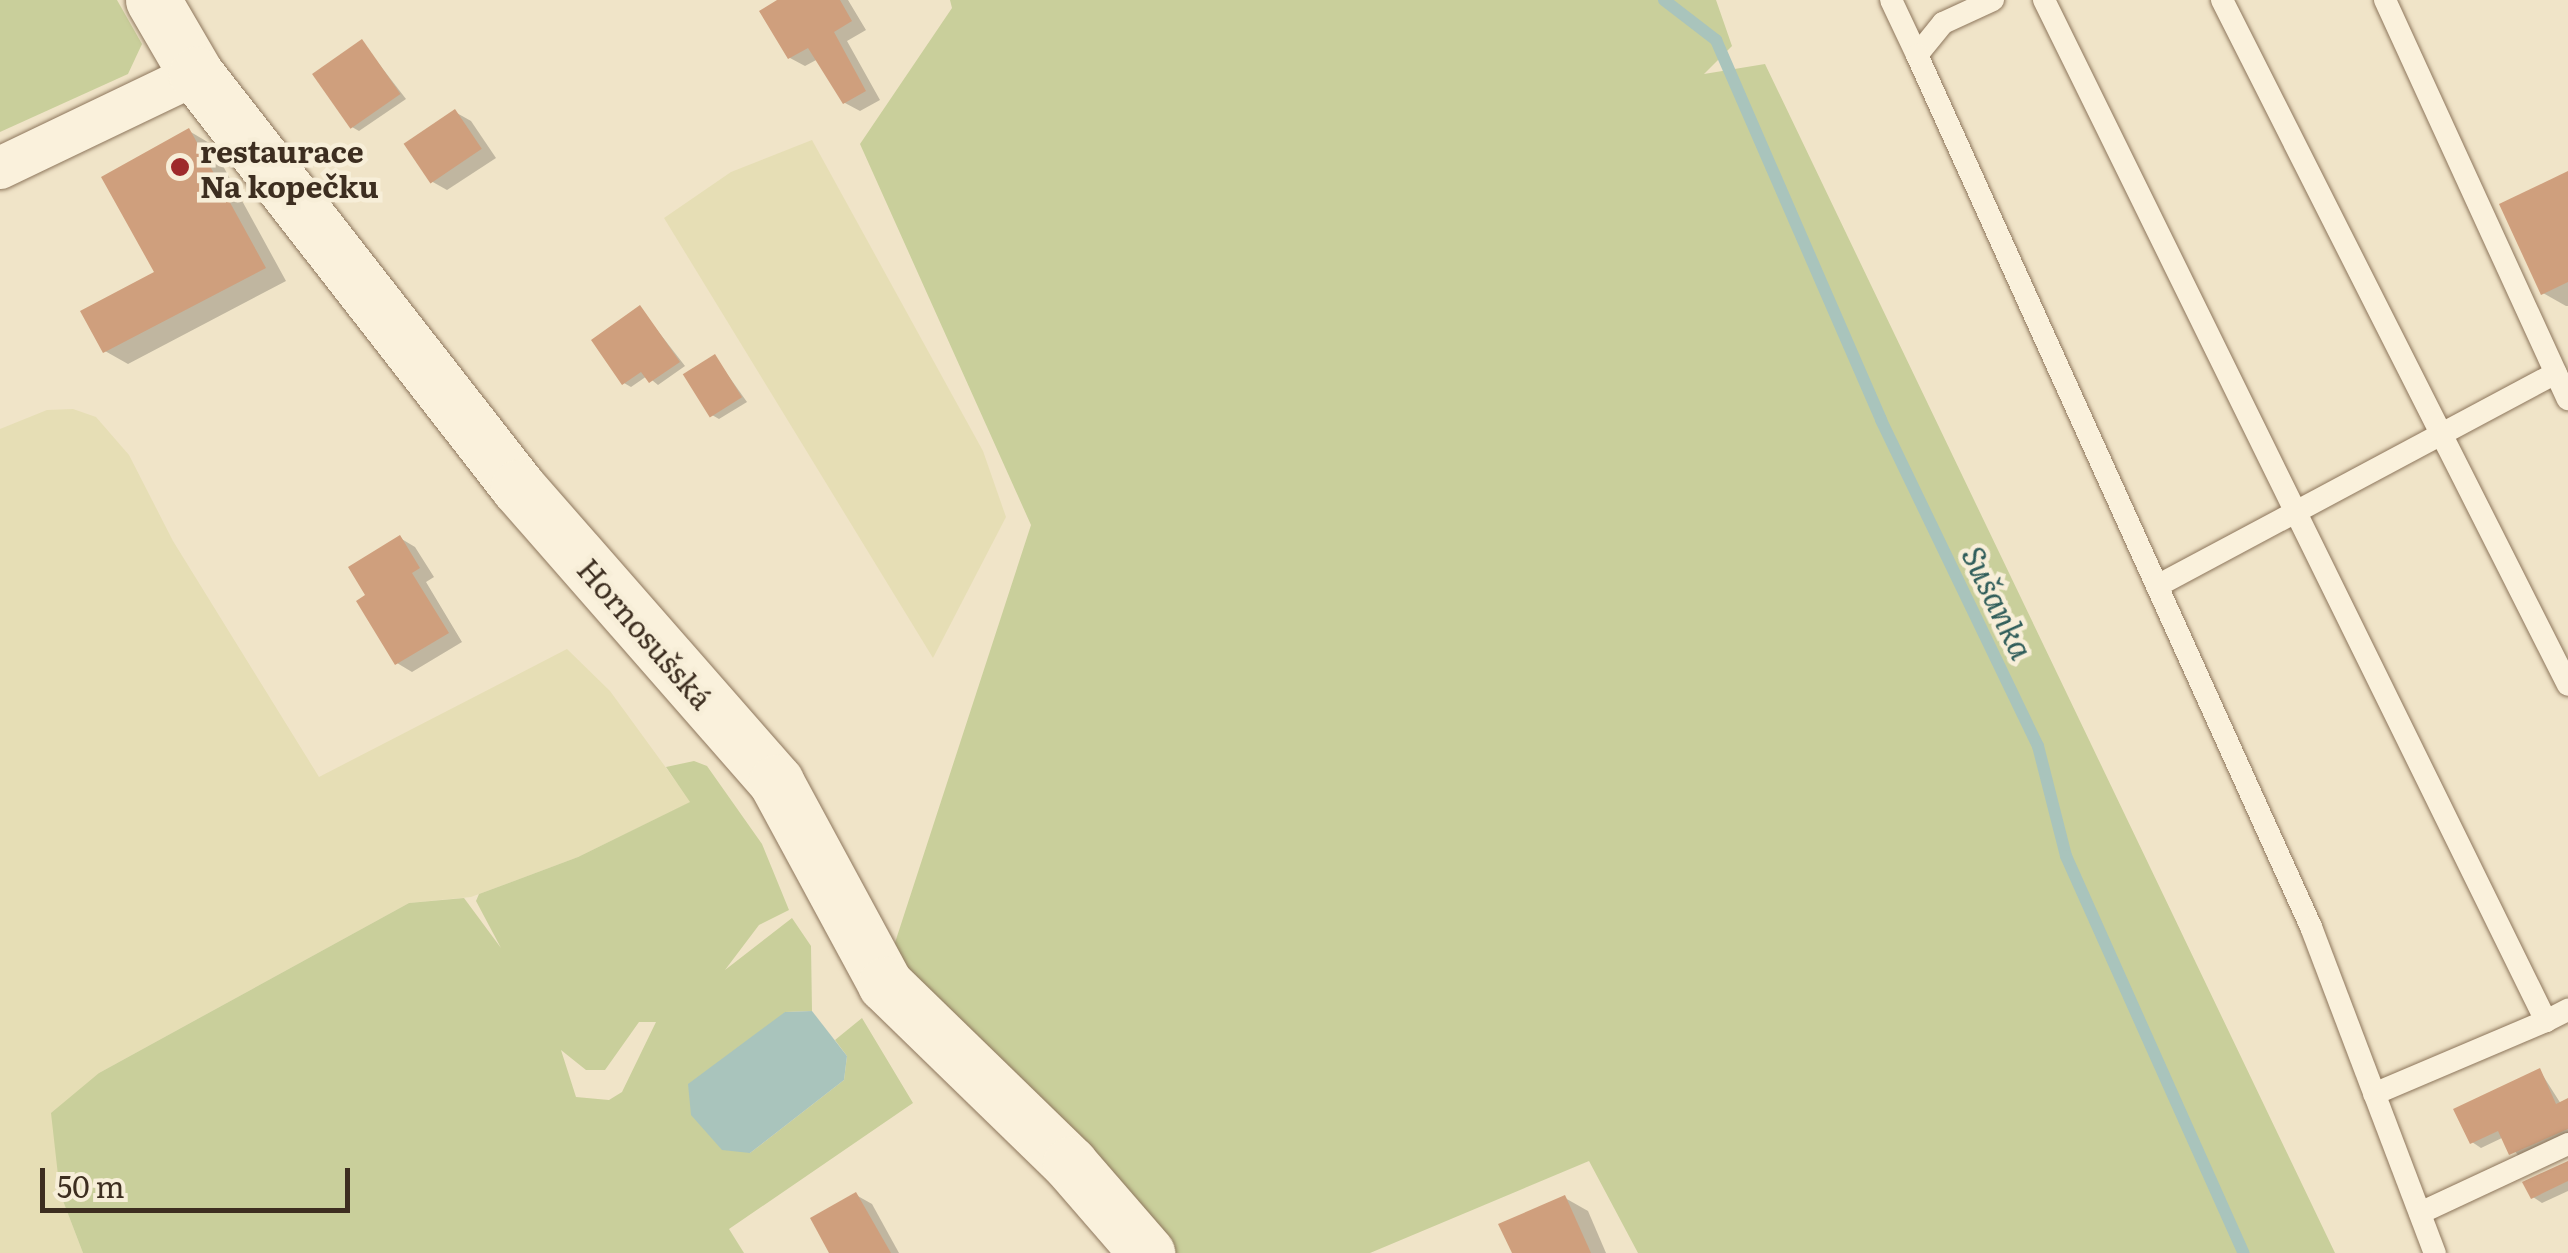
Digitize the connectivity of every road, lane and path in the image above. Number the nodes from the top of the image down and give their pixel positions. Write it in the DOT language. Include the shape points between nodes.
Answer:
graph roads {
  1 [pos="154,0"];
  2 [pos="1891,0"];
  3 [pos="1993,0"];
  4 [pos="2044,0"];
  5 [pos="2222,0"];
  6 [pos="2385,0"];
  7 [pos="1918,55"];
  8 [pos="196,74"];
  9 [pos="0,168"];
  10 [pos="2556,373"];
  11 [pos="2568,399"];
  12 [pos="2440,430"];
  13 [pos="2295,511"];
  14 [pos="2157,586"];
  15 [pos="2568,685"];
  16 [pos="2568,1010"];
  17 [pos="2546,1020"];
  18 [pos="2374,1094"];
  19 [pos="2568,1144"];
  20 [pos="2420,1213"];
  21 [pos="1147,1253"];
  22 [pos="2435,1253"];
  1 -- 8 [label="street, Hornosušská"];
  2 -- 7 [label="lane"];
  3 -- 7 [label="lane" via="1943,23"];
  4 -- 13 [label="lane"];
  5 -- 12 [label="lane"];
  6 -- 10 [label="lane"];
  7 -- 14 [label="lane"];
  8 -- 9 [label="street"];
  8 -- 21 [label="street, Hornosušská" via="518,487 776,782 885,984 1070,1164"];
  10 -- 11 [label="lane"];
  10 -- 12 [label="lane"];
  12 -- 13 [label="lane"];
  12 -- 15 [label="lane"];
  13 -- 14 [label="lane"];
  13 -- 17 [label="lane"];
  14 -- 18 [label="lane" via="2311,927"];
  16 -- 17 [label="lane"];
  17 -- 18 [label="lane"];
  18 -- 20 [label="lane"];
  19 -- 20 [label="lane"];
  20 -- 22 [label="lane"];
}
